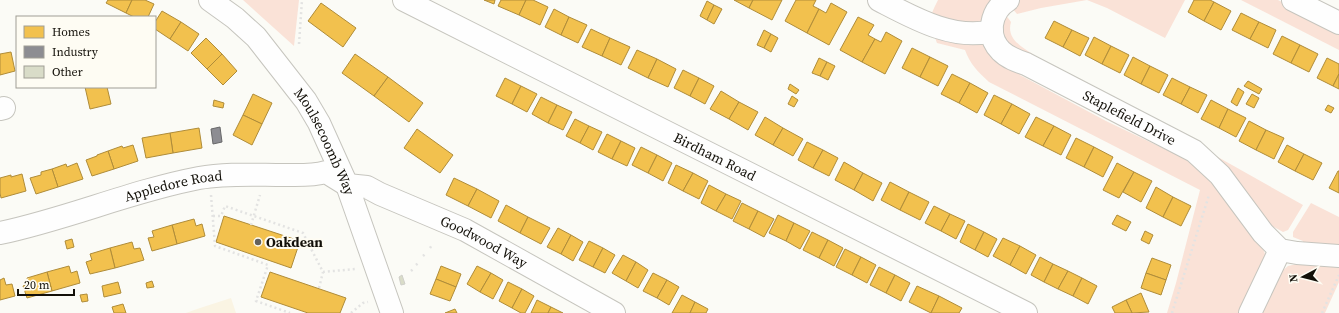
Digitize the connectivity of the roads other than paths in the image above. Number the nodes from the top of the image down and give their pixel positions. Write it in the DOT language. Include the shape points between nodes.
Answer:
graph roads {
  1 [pos="210,0"];
  2 [pos="404,0"];
  3 [pos="879,0"];
  4 [pos="1008,0"];
  5 [pos="1293,0"];
  6 [pos="1339,23"];
  7 [pos="992,31"];
  8 [pos="347,185"];
  9 [pos="0,233"];
  10 [pos="1280,250"];
  11 [pos="1339,256"];
  12 [pos="392,313"];
  13 [pos="614,313"];
  14 [pos="1026,313"];
  15 [pos="1250,313"];
  1 -- 8 [label="street, Moulsecoomb Way" via="256,37 306,101 319,123"];
  2 -- 14 [label="street, Birdham Road"];
  3 -- 7 [label="street" via="932,26 974,33"];
  4 -- 7 [label="street" via="996,12"];
  5 -- 6 [label="street"];
  7 -- 10 [label="street, Staplefield Drive" via="998,48 1013,59 1194,151 1220,175 1263,233"];
  8 -- 9 [label="street, Appledore Road" via="326,172 310,175 228,175 201,178 164,186"];
  8 -- 12 [label="street, Moulsecoomb Way"];
  8 -- 13 [label="street, Goodwood Way" via="367,187 464,230"];
  10 -- 11 [label="street"];
  10 -- 15 [label="street"];
}
